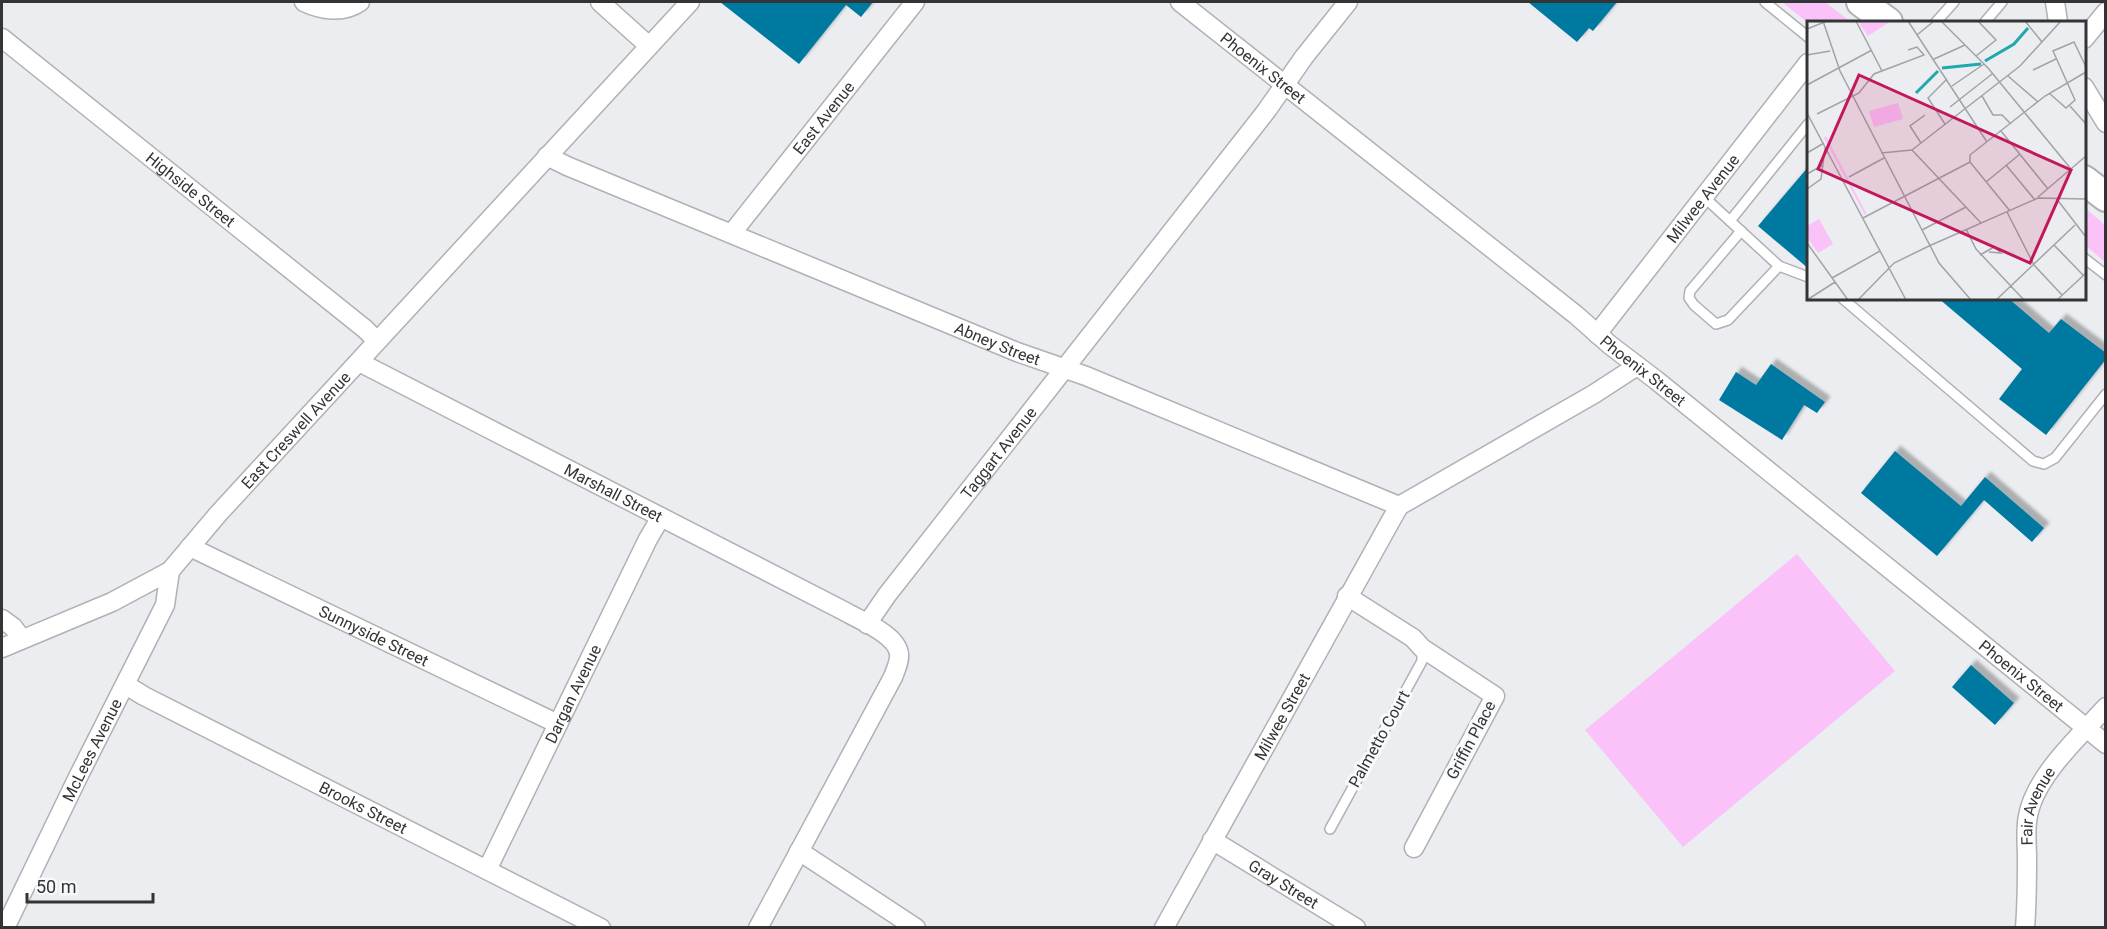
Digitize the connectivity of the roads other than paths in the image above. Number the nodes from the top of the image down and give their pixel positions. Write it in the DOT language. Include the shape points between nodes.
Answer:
graph roads {
  1 [pos="304,2"];
  2 [pos="360,2"];
  3 [pos="600,2"];
  4 [pos="690,2"];
  5 [pos="915,2"];
  6 [pos="1180,2"];
  7 [pos="1348,2"];
  8 [pos="1765,2"];
  9 [pos="1954,2"];
  10 [pos="2002,2"];
  11 [pos="2055,2"];
  12 [pos="2106,12"];
  13 [pos="1937,21"];
  14 [pos="1986,21"];
  15 [pos="2058,21"];
  16 [pos="1807,35"];
  17 [pos="2,38"];
  18 [pos="2086,38"];
  19 [pos="649,46"];
  20 [pos="1807,66"];
  21 [pos="1285,85"];
  22 [pos="2086,89"];
  23 [pos="2106,123"];
  24 [pos="1807,126"];
  25 [pos="547,156"];
  26 [pos="2086,181"];
  27 [pos="1704,197"];
  28 [pos="2106,197"];
  29 [pos="1730,222"];
  30 [pos="1741,231"];
  31 [pos="732,233"];
  32 [pos="2086,259"];
  33 [pos="1779,266"];
  34 [pos="2106,275"];
  35 [pos="1807,276"];
  36 [pos="1844,300"];
  37 [pos="1597,334"];
  38 [pos="376,341"];
  39 [pos="359,362"];
  40 [pos="1637,366"];
  41 [pos="1063,369"];
  42 [pos="2106,394"];
  43 [pos="1399,506"];
  44 [pos="661,517"];
  45 [pos="190,547"];
  46 [pos="170,571"];
  47 [pos="1347,596"];
  48 [pos="2,619"];
  49 [pos="867,624"];
  50 [pos="22,639"];
  51 [pos="2,648"];
  52 [pos="1422,648"];
  53 [pos="126,685"];
  54 [pos="2106,706"];
  55 [pos="558,724"];
  56 [pos="2086,729"];
  57 [pos="2106,744"];
  58 [pos="1330,829"];
  59 [pos="1212,840"];
  60 [pos="1414,848"];
  61 [pos="799,850"];
  62 [pos="487,870"];
  63 [pos="5,927"];
  64 [pos="601,927"];
  65 [pos="758,927"];
  66 [pos="916,927"];
  67 [pos="1164,927"];
  68 [pos="1356,927"];
  69 [pos="2025,927"];
  1 -- 2 [label="street" via="335,10"];
  3 -- 19 [label="street"];
  4 -- 19 [label="street, East Creswell Avenue"];
  5 -- 31 [label="street, East Avenue"];
  6 -- 21 [label="street, Phoenix Street"];
  7 -- 21 [label="street, Taggart Avenue"];
  8 -- 16 [label="lane"];
  9 -- 13 [label="lane"];
  10 -- 14 [label="lane"];
  11 -- 15 [label="street"];
  12 -- 18 [label="street"];
  17 -- 38 [label="street, Highside Street"];
  19 -- 25 [label="street, East Creswell Avenue"];
  20 -- 27 [label="street, Milwee Avenue"];
  21 -- 37 [label="street, Phoenix Street"];
  21 -- 41 [label="street, Taggart Avenue"];
  22 -- 23 [label="street"];
  24 -- 29 [label="lane"];
  25 -- 31 [label="street, Abney Street"];
  25 -- 38 [label="street, East Creswell Avenue"];
  26 -- 28 [label="main road"];
  27 -- 29 [label="lane"];
  27 -- 37 [label="street, Milwee Avenue"];
  29 -- 30 [label="lane"];
  30 -- 33 [label="lane"];
  30 -- 33 [label="lane" via="1690,291 1694,305 1716,324 1722,323"];
  31 -- 41 [label="street, Abney Street"];
  32 -- 34 [label="lane"];
  33 -- 35 [label="lane"];
  36 -- 42 [label="lane" via="2033,461 2044,464 2055,458"];
  37 -- 40 [label="street, Phoenix Street"];
  38 -- 39 [label="street, East Creswell Avenue"];
  39 -- 44 [label="street, Marshall Street"];
  39 -- 45 [label="street, East Creswell Avenue"];
  40 -- 43 [label="street"];
  40 -- 56 [label="street, Phoenix Street"];
  41 -- 43 [label="street, Abney Street"];
  41 -- 49 [label="street, Taggart Avenue"];
  43 -- 47 [label="street, Milwee Street"];
  44 -- 49 [label="street, Marshall Street"];
  44 -- 55 [label="street, Dargan Avenue"];
  45 -- 46 [label="street, East Creswell Avenue"];
  45 -- 55 [label="street, Sunnyside Street"];
  46 -- 50 [label="street, East Creswell Avenue" via="112,602"];
  46 -- 53 [label="street, McLees Avenue" via="165,605"];
  47 -- 52 [label="street, Griffin Place" via="1413,638"];
  47 -- 59 [label="street, Milwee Street"];
  48 -- 50 [label="street"];
  49 -- 61 [label="street" via="891,639 900,656 898,664"];
  50 -- 51 [label="street, East Creswell Avenue"];
  52 -- 58 [label="lane, Palmetto Court" via="1422,661"];
  52 -- 60 [label="street, Griffin Place" via="1495,696"];
  53 -- 62 [label="street, Brooks Street"];
  53 -- 63 [label="street, McLees Avenue"];
  54 -- 56 [label="street, Fair Avenue"];
  55 -- 62 [label="street, Dargan Avenue"];
  56 -- 57 [label="street, Phoenix Street"];
  56 -- 69 [label="street, Fair Avenue" via="2033,797 2026,831"];
  59 -- 67 [label="street, Milwee Street"];
  59 -- 68 [label="street, Gray Street"];
  61 -- 65 [label="street"];
  61 -- 66 [label="street"];
  62 -- 64 [label="street, Brooks Street"];
}
